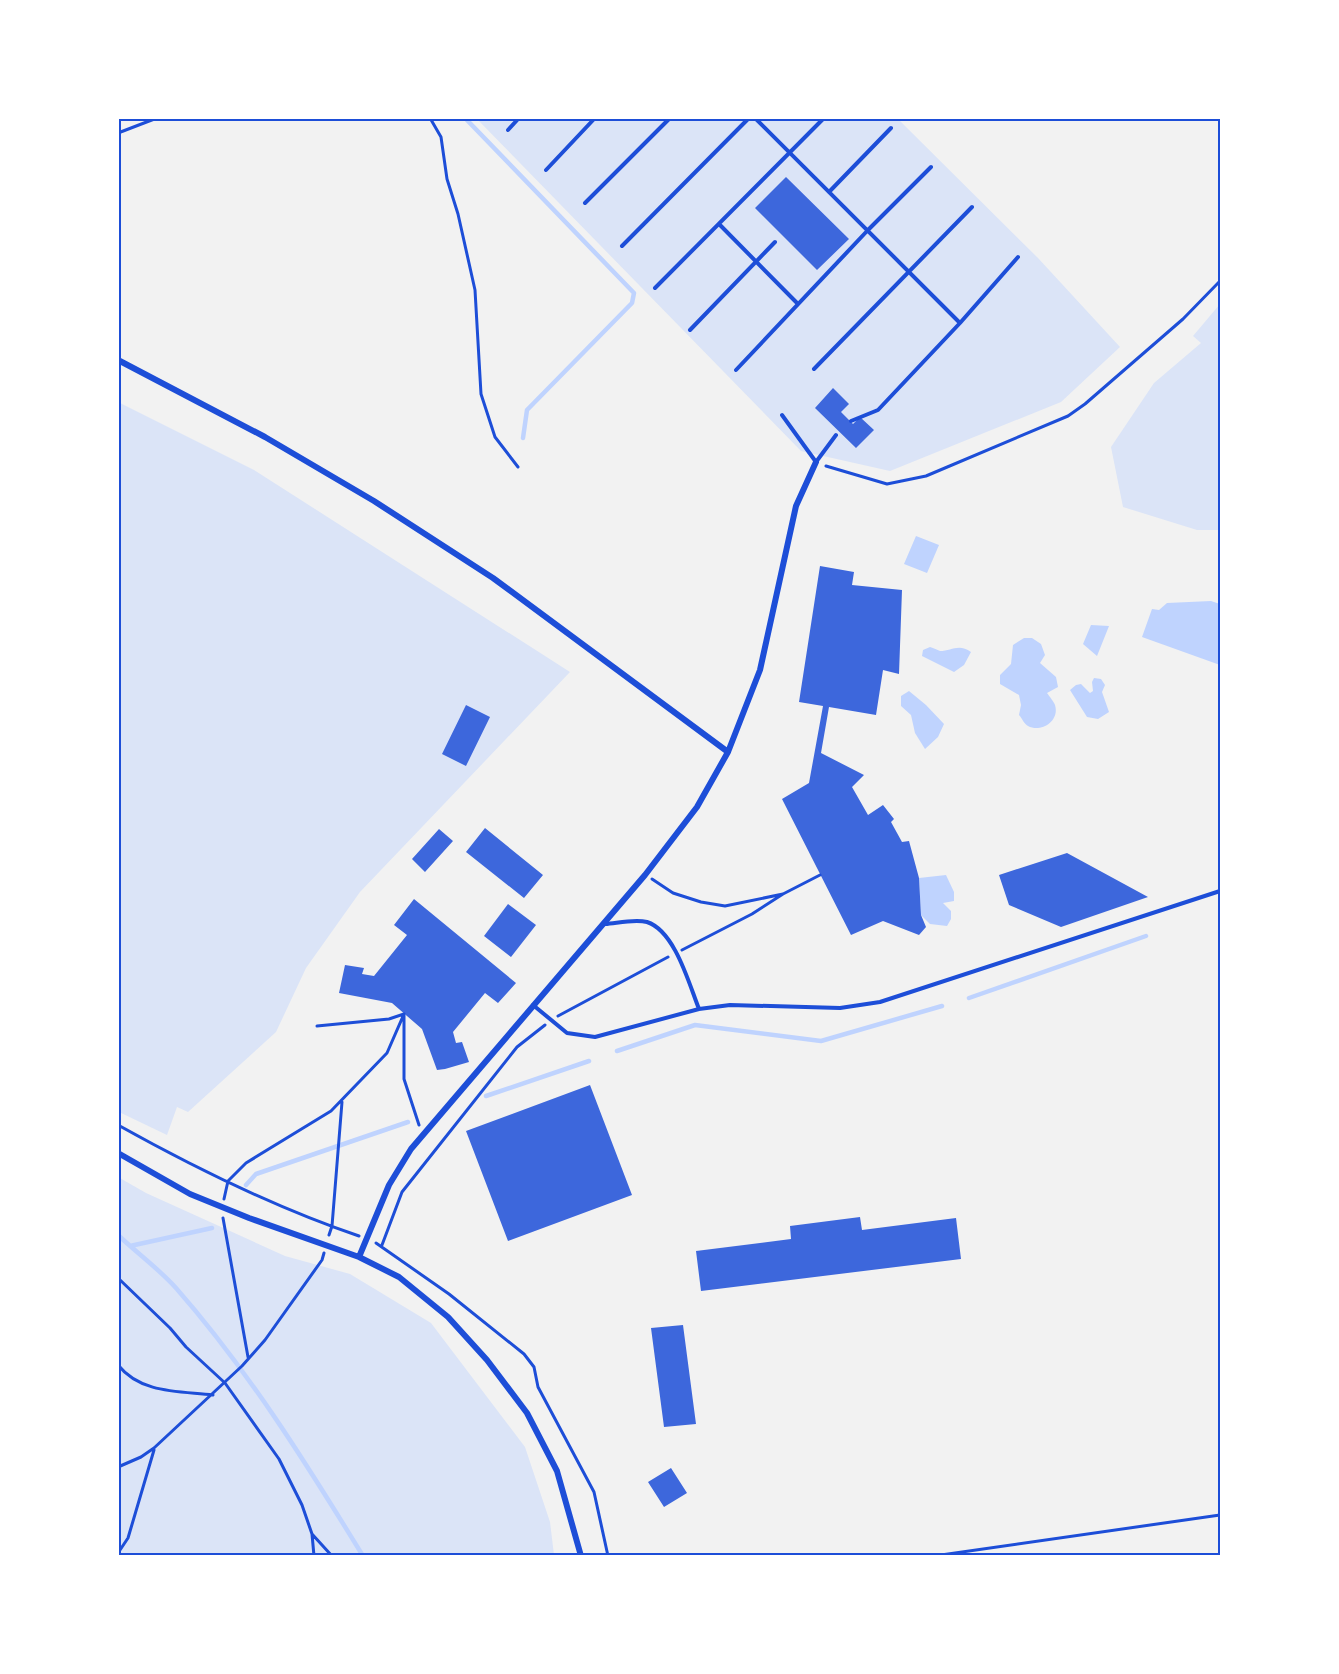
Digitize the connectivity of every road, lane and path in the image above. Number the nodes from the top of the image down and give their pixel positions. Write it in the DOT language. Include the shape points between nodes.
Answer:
graph roads {
  1 [pos="157,118"];
  2 [pos="430,118"];
  3 [pos="519,118"];
  4 [pos="595,118"];
  5 [pos="670,118"];
  6 [pos="749,118"];
  7 [pos="755,118"];
  8 [pos="824,118"];
  9 [pos="891,128"];
  10 [pos="508,130"];
  11 [pos="118,133"];
  12 [pos="790,153"];
  13 [pos="931,167"];
  14 [pos="546,170"];
  15 [pos="829,192"];
  16 [pos="585,203"];
  17 [pos="972,207"];
  18 [pos="719,224"];
  19 [pos="868,230"];
  20 [pos="775,242"];
  21 [pos="622,246"];
  22 [pos="1018,257"];
  23 [pos="756,262"];
  24 [pos="909,271"];
  25 [pos="1221,281"];
  26 [pos="655,288"];
  27 [pos="798,304"];
  28 [pos="960,322"];
  29 [pos="690,330"];
  30 [pos="118,360"];
  31 [pos="814,369"];
  32 [pos="736,370"];
  33 [pos="782,415"];
  34 [pos="851,421"];
  35 [pos="836,435"];
  36 [pos="816,462"];
  37 [pos="518,467"];
  38 [pos="728,752"];
  39 [pos="645,875"];
  40 [pos="820,875"];
  41 [pos="1221,891"];
  42 [pos="783,894"];
  43 [pos="602,924"];
  44 [pos="677,953"];
  45 [pos="533,1005"];
  46 [pos="699,1009"];
  47 [pos="404,1014"];
  48 [pos="550,1020"];
  49 [pos="317,1026"];
  50 [pos="342,1100"];
  51 [pos="118,1125"];
  52 [pos="422,1136"];
  53 [pos="118,1153"];
  54 [pos="228,1181"];
  55 [pos="222,1207"];
  56 [pos="332,1226"];
  57 [pos="366,1238"];
  58 [pos="382,1245"];
  59 [pos="326,1246"];
  60 [pos="359,1257"];
  61 [pos="118,1278"];
  62 [pos="248,1358"];
  63 [pos="118,1365"];
  64 [pos="225,1383"];
  65 [pos="213,1395"];
  66 [pos="154,1449"];
  67 [pos="118,1467"];
  68 [pos="1221,1515"];
  69 [pos="312,1534"];
  70 [pos="118,1553"];
  71 [pos="314,1556"];
  72 [pos="332,1556"];
  73 [pos="581,1556"];
  74 [pos="608,1556"];
  75 [pos="934,1556"];
  1 -- 11 [label="path"];
  2 -- 37 [label="path" via="441,137 447,179 475,290 481,394 495,437"];
  3 -- 10 [label="lane"];
  4 -- 14 [label="lane"];
  5 -- 16 [label="lane"];
  6 -- 21 [label="lane"];
  7 -- 12 [label="lane"];
  8 -- 12 [label="lane"];
  9 -- 15 [label="lane"];
  12 -- 15 [label="lane"];
  12 -- 18 [label="lane"];
  13 -- 19 [label="lane"];
  15 -- 19 [label="lane"];
  17 -- 24 [label="lane"];
  18 -- 23 [label="lane"];
  18 -- 26 [label="lane"];
  19 -- 24 [label="lane"];
  19 -- 27 [label="lane"];
  20 -- 23 [label="lane"];
  22 -- 28 [label="lane"];
  23 -- 27 [label="lane"];
  23 -- 29 [label="lane"];
  24 -- 28 [label="lane"];
  24 -- 31 [label="lane"];
  25 -- 36 [label="path" via="1183,319 1068,416 926,476 887,483"];
  27 -- 32 [label="lane"];
  28 -- 34 [label="lane" via="878,410"];
  30 -- 38 [label="street" via="265,437 375,501 493,579"];
  33 -- 36 [label="lane"];
  35 -- 36 [label="lane"];
  36 -- 38 [label="street" via="796,506 760,670"];
  38 -- 39 [label="street" via="697,807"];
  39 -- 42 [label="path" via="673,893 725,906"];
  39 -- 43 [label="street"];
  40 -- 42 [label="path"];
  41 -- 46 [label="lane" via="880,1002 840,1008 730,1005"];
  42 -- 44 [label="path"];
  43 -- 44 [label="lane" via="647,922 668,939"];
  43 -- 45 [label="street"];
  44 -- 46 [label="lane"];
  44 -- 48 [label="path"];
  45 -- 48 [label="lane"];
  45 -- 52 [label="street"];
  46 -- 48 [label="lane" via="595,1037 567,1033"];
  47 -- 49 [label="path"];
  47 -- 50 [label="path" via="387,1053"];
  47 -- 52 [label="path" via="404,1078"];
  48 -- 58 [label="path" via="517,1047 402,1192"];
  50 -- 54 [label="path" via="331,1111 246,1163"];
  50 -- 56 [label="path"];
  51 -- 54 [label="path" via="174,1157"];
  52 -- 57 [label="street" via="389,1185"];
  53 -- 55 [label="street" via="190,1194"];
  54 -- 55 [label="path"];
  54 -- 56 [label="path"];
  55 -- 59 [label="street"];
  55 -- 62 [label="path"];
  56 -- 57 [label="path"];
  56 -- 59 [label="path"];
  57 -- 58 [label="path"];
  57 -- 60 [label="street"];
  58 -- 74 [label="path" via="529,1360 538,1387 594,1492"];
  59 -- 60 [label="street"];
  59 -- 62 [label="path" via="322,1260"];
  60 -- 73 [label="street" via="399,1277 448,1317 527,1413 557,1472"];
  61 -- 64 [label="path"];
  62 -- 64 [label="path"];
  63 -- 65 [label="path" via="141,1384"];
  64 -- 65 [label="path"];
  64 -- 69 [label="path" via="279,1459"];
  65 -- 66 [label="path"];
  66 -- 67 [label="path"];
  66 -- 70 [label="path" via="128,1538"];
  68 -- 75 [label="path"];
  69 -- 71 [label="path"];
  69 -- 72 [label="path"];
}
